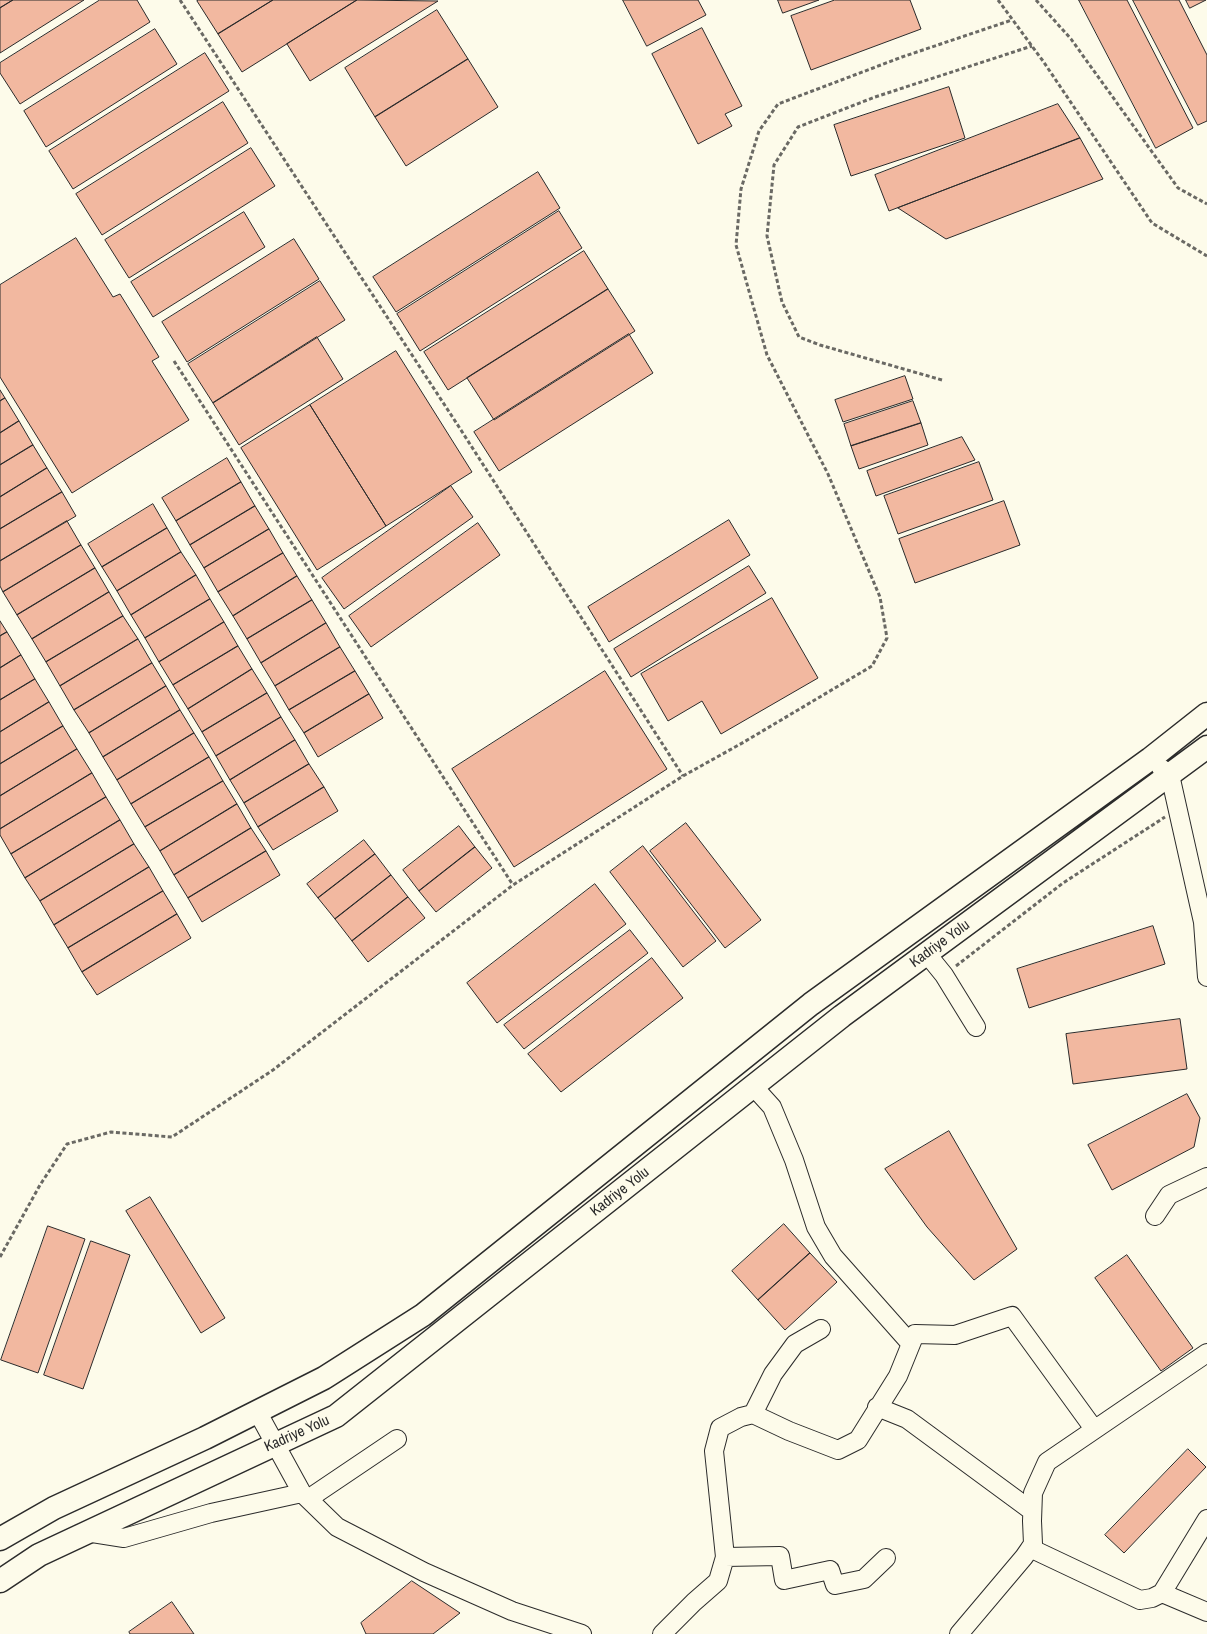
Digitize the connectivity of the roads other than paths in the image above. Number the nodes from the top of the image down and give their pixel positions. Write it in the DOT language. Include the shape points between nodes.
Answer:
graph roads {
  1 [pos="1207,714"];
  2 [pos="1207,747"];
  3 [pos="1150,759"];
  4 [pos="1170,775"];
  5 [pos="927,954"];
  6 [pos="1207,977"];
  7 [pos="976,1027"];
  8 [pos="753,1086"];
  9 [pos="1207,1176"];
  10 [pos="1155,1216"];
  11 [pos="821,1329"];
  12 [pos="911,1344"];
  13 [pos="1207,1353"];
  14 [pos="878,1407"];
  15 [pos="257,1411"];
  16 [pos="753,1414"];
  17 [pos="1094,1428"];
  18 [pos="397,1439"];
  19 [pos="274,1444"];
  20 [pos="305,1496"];
  21 [pos="1032,1511"];
  22 [pos="1207,1519"];
  23 [pos="86,1532"];
  24 [pos="0,1540"];
  25 [pos="1030,1548"];
  26 [pos="725,1557"];
  27 [pos="886,1558"];
  28 [pos="0,1581"];
  29 [pos="1162,1593"];
  30 [pos="1207,1612"];
  31 [pos="582,1634"];
  32 [pos="662,1634"];
  33 [pos="959,1634"];
  1 -- 3 [label="main road, Kadriye Yolu"];
  2 -- 4 [label="main road, Kadriye Yolu"];
  3 -- 4 [label="street"];
  3 -- 15 [label="main road, Kadriye Yolu" via="811,1004 423,1315 324,1378"];
  4 -- 5 [label="main road, Kadriye Yolu"];
  4 -- 6 [label="street" via="1203,922"];
  5 -- 7 [label="street"];
  5 -- 8 [label="main road, Kadriye Yolu"];
  8 -- 12 [label="street" via="772,1107 816,1227 833,1256"];
  8 -- 19 [label="main road, Kadriye Yolu" via="336,1416"];
  9 -- 10 [label="street" via="1169,1195"];
  11 -- 16 [label="street" via="795,1344 773,1374"];
  12 -- 14 [label="street" via="898,1376"];
  12 -- 17 [label="street" via="915,1334 955,1335 1012,1316"];
  13 -- 17 [label="street"];
  14 -- 16 [label="street" via="858,1440 838,1450 789,1432"];
  14 -- 21 [label="street" via="907,1419"];
  15 -- 19 [label="street"];
  15 -- 24 [label="main road, Kadriye Yolu" via="54,1508"];
  16 -- 26 [label="street" via="720,1428 714,1451"];
  17 -- 21 [label="street" via="1047,1462 1033,1493"];
  18 -- 20 [label="street"];
  19 -- 20 [label="street"];
  19 -- 23 [label="main road, Kadriye Yolu"];
  20 -- 23 [label="street" via="211,1513 124,1538"];
  20 -- 31 [label="street" via="337,1527 424,1572 512,1611"];
  21 -- 25 [label="street" via="1033,1544"];
  22 -- 29 [label="street"];
  23 -- 28 [label="main road, Kadriye Yolu" via="39,1555"];
  25 -- 29 [label="street" via="1140,1600"];
  25 -- 33 [label="street"];
  26 -- 27 [label="street" via="780,1556 784,1580 830,1570 835,1585 864,1579"];
  26 -- 32 [label="street" via="718,1582"];
  29 -- 30 [label="street"];
}
